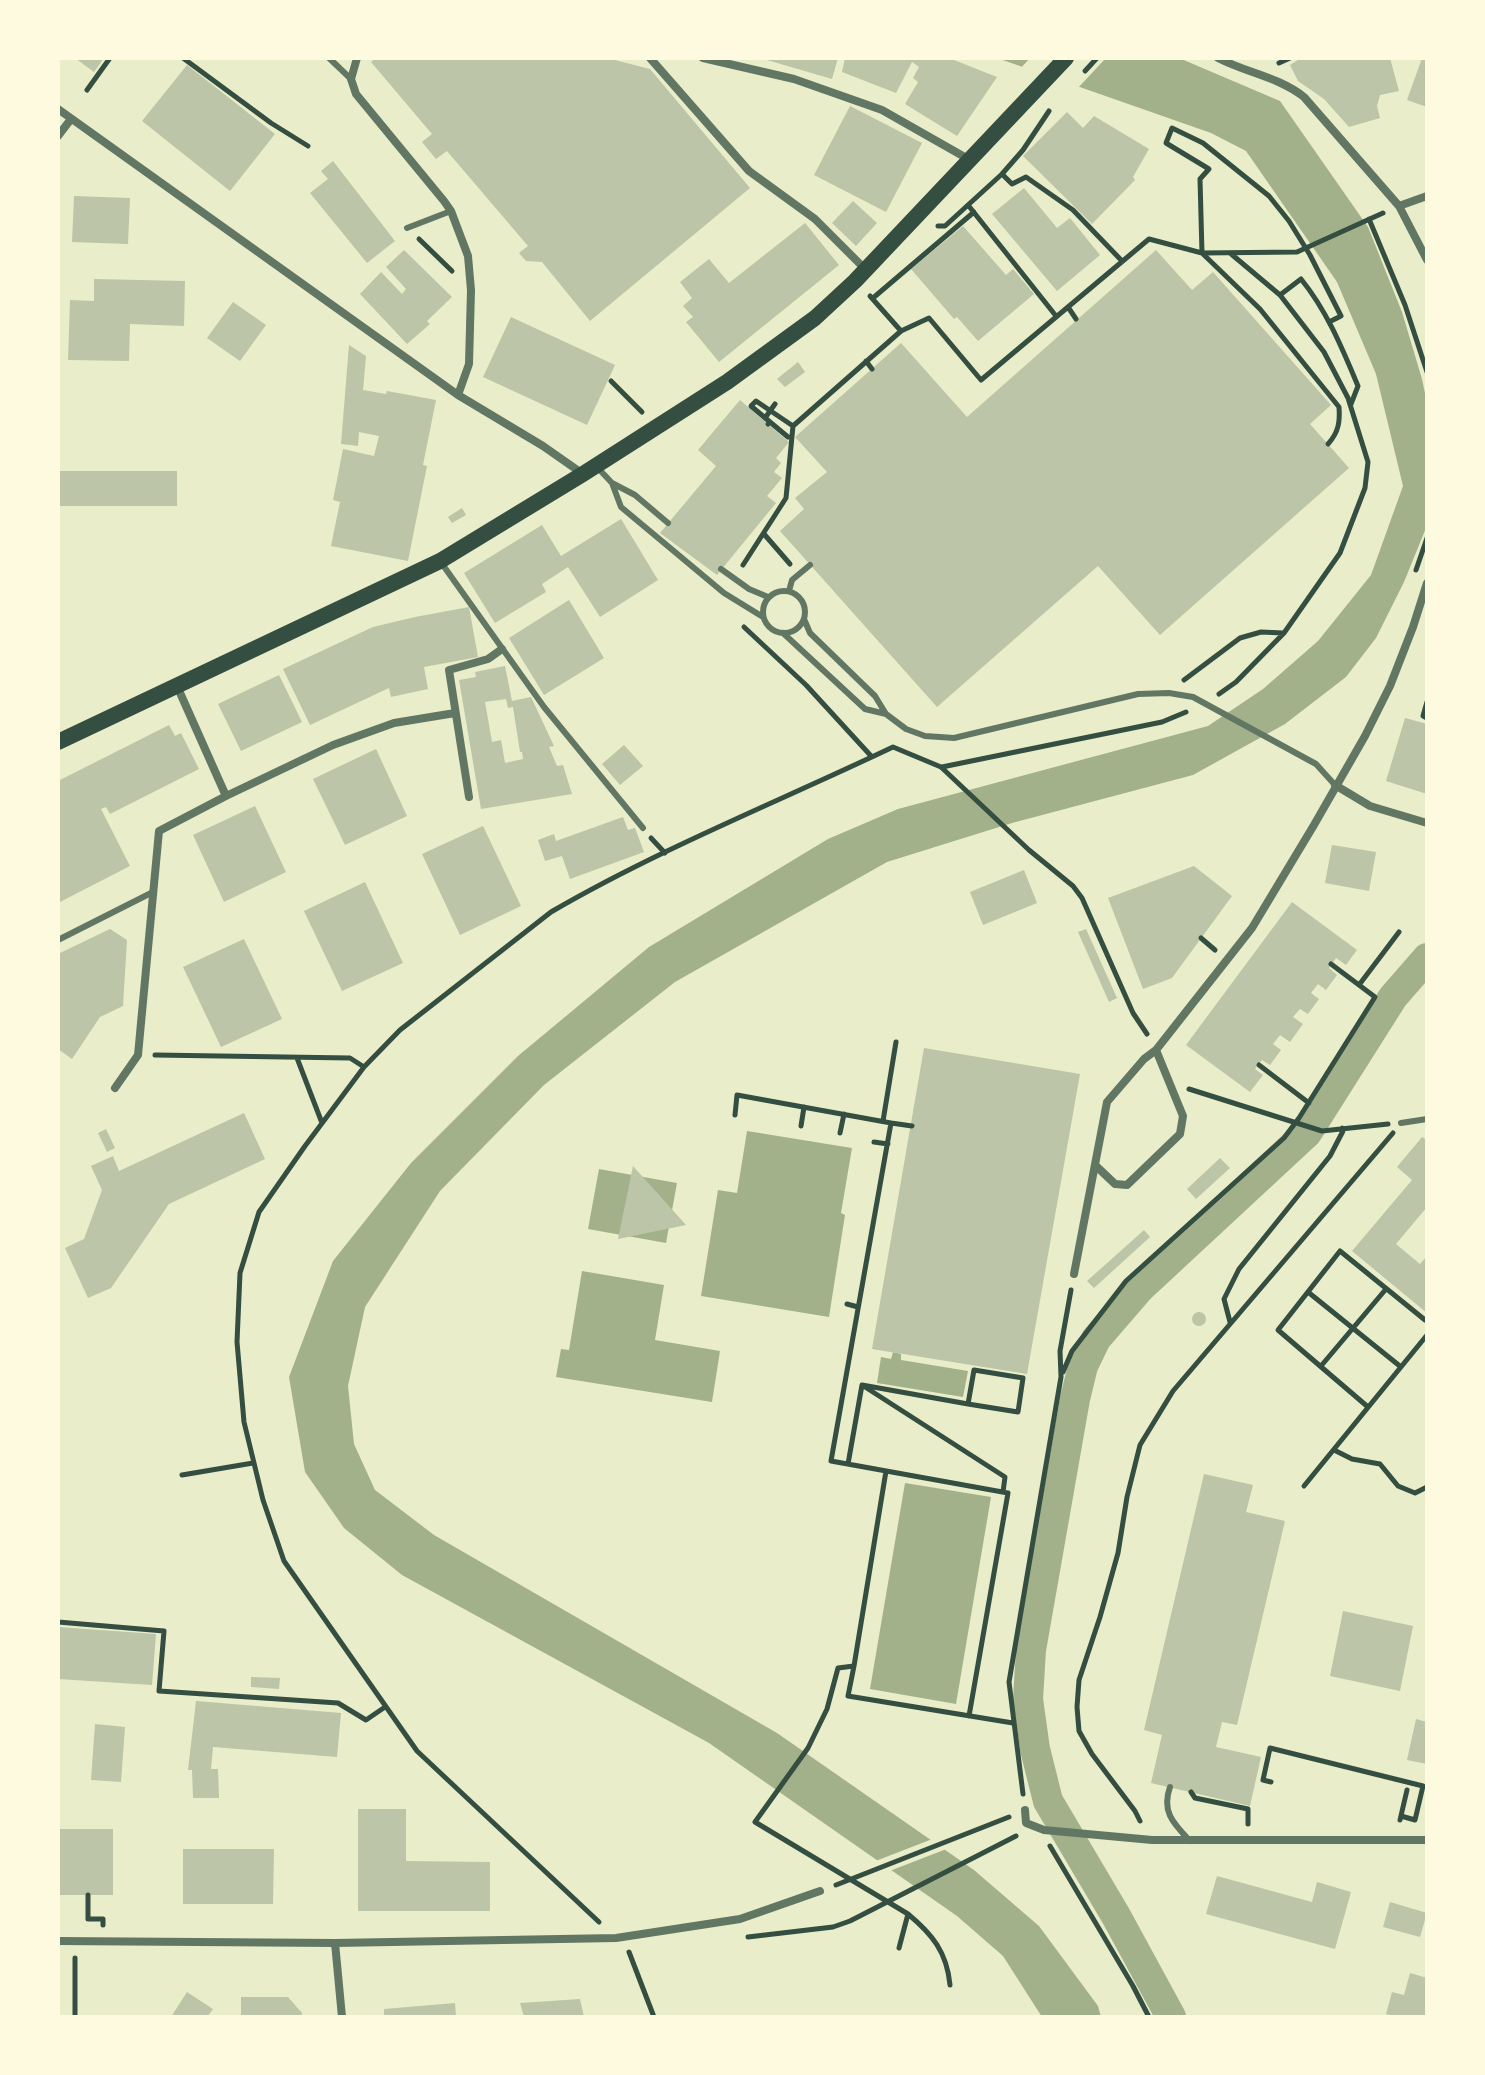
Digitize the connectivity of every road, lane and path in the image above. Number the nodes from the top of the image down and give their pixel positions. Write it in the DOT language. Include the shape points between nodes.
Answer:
graph roads {
  1 [pos="110,58"];
  2 [pos="183,58"];
  3 [pos="329,58"];
  4 [pos="357,58"];
  5 [pos="650,58"];
  6 [pos="703,58"];
  7 [pos="1066,58"];
  8 [pos="1218,58"];
  9 [pos="351,79"];
  10 [pos="87,90"];
  11 [pos="1054,103"];
  12 [pos="58,109"];
  13 [pos="71,119"];
  14 [pos="58,136"];
  15 [pos="308,146"];
  16 [pos="970,161"];
  17 [pos="1002,174"];
  18 [pos="1427,196"];
  19 [pos="968,205"];
  20 [pos="1399,206"];
  21 [pos="451,211"];
  22 [pos="974,212"];
  23 [pos="945,226"];
  24 [pos="407,228"];
  25 [pos="1202,253"];
  26 [pos="1230,253"];
  27 [pos="1427,260"];
  28 [pos="1122,261"];
  29 [pos="866,270"];
  30 [pos="471,290"];
  31 [pos="1280,295"];
  32 [pos="1068,307"];
  33 [pos="1056,316"];
  34 [pos="1076,319"];
  35 [pos="1329,322"];
  36 [pos="901,331"];
  37 [pos="866,361"];
  38 [pos="872,369"];
  39 [pos="1427,372"];
  40 [pos="611,381"];
  41 [pos="458,395"];
  42 [pos="775,404"];
  43 [pos="1351,406"];
  44 [pos="770,410"];
  45 [pos="767,421"];
  46 [pos="793,426"];
  47 [pos="652,430"];
  48 [pos="788,437"];
  49 [pos="1328,444"];
  50 [pos="590,470"];
  51 [pos="612,483"];
  52 [pos="668,523"];
  53 [pos="764,534"];
  54 [pos="440,561"];
  55 [pos="810,565"];
  56 [pos="721,569"];
  57 [pos="799,574"];
  58 [pos="734,579"];
  59 [pos="1427,583"];
  60 [pos="789,591"];
  61 [pos="768,597"];
  62 [pos="763,617"];
  63 [pos="804,619"];
  64 [pos="739,623"];
  65 [pos="783,633"];
  66 [pos="1284,633"];
  67 [pos="502,649"];
  68 [pos="177,686"];
  69 [pos="1169,693"];
  70 [pos="1212,698"];
  71 [pos="1427,702"];
  72 [pos="1188,712"];
  73 [pos="455,713"];
  74 [pos="886,714"];
  75 [pos="1427,718"];
  76 [pos="58,742"];
  77 [pos="872,757"];
  78 [pos="941,767"];
  79 [pos="1335,785"];
  80 [pos="226,796"];
  81 [pos="469,797"];
  82 [pos="1427,823"];
  83 [pos="643,828"];
  84 [pos="153,892"];
  85 [pos="1399,932"];
  86 [pos="1201,938"];
  87 [pos="58,940"];
  88 [pos="1216,950"];
  89 [pos="1331,964"];
  90 [pos="1359,985"];
  91 [pos="1133,1013"];
  92 [pos="896,1042"];
  93 [pos="1156,1050"];
  94 [pos="138,1055"];
  95 [pos="297,1058"];
  96 [pos="1259,1065"];
  97 [pos="364,1067"];
  98 [pos="115,1088"];
  99 [pos="1226,1101"];
  100 [pos="1309,1103"];
  101 [pos="804,1107"];
  102 [pos="844,1114"];
  103 [pos="735,1115"];
  104 [pos="1427,1119"];
  105 [pos="883,1121"];
  106 [pos="322,1123"];
  107 [pos="891,1123"];
  108 [pos="1401,1123"];
  109 [pos="1298,1124"];
  110 [pos="801,1126"];
  111 [pos="912,1126"];
  112 [pos="1342,1128"];
  113 [pos="840,1133"];
  114 [pos="874,1142"];
  115 [pos="888,1144"];
  116 [pos="1095,1165"];
  117 [pos="1074,1274"];
  118 [pos="1386,1289"];
  119 [pos="1308,1292"];
  120 [pos="847,1304"];
  121 [pos="858,1307"];
  122 [pos="1425,1320"];
  123 [pos="1230,1322"];
  124 [pos="1353,1328"];
  125 [pos="1427,1335"];
  126 [pos="1321,1366"];
  127 [pos="1401,1367"];
  128 [pos="1061,1377"];
  129 [pos="862,1385"];
  130 [pos="968,1404"];
  131 [pos="1368,1407"];
  132 [pos="1334,1450"];
  133 [pos="253,1463"];
  134 [pos="848,1464"];
  135 [pos="886,1471"];
  136 [pos="182,1475"];
  137 [pos="1304,1486"];
  138 [pos="1427,1487"];
  139 [pos="1003,1492"];
  140 [pos="58,1622"];
  141 [pos="854,1666"];
  142 [pos="385,1707"];
  143 [pos="969,1716"];
  144 [pos="1013,1723"];
  145 [pos="1271,1782"];
  146 [pos="1170,1787"];
  147 [pos="1407,1790"];
  148 [pos="1191,1792"];
  149 [pos="1025,1810"];
  150 [pos="1401,1816"];
  151 [pos="985,1827"];
  152 [pos="1048,1831"];
  153 [pos="1152,1840"];
  154 [pos="1396,1840"];
  155 [pos="1427,1840"];
  156 [pos="1190,1841"];
  157 [pos="1248,1841"];
  158 [pos="995,1848"];
  159 [pos="820,1891"];
  160 [pos="88,1895"];
  161 [pos="908,1914"];
  162 [pos="850,1921"];
  163 [pos="616,1938"];
  164 [pos="58,1941"];
  165 [pos="74,1941"];
  166 [pos="104,1942"];
  167 [pos="335,1943"];
  168 [pos="899,1948"];
  169 [pos="628,1950"];
  170 [pos="950,1985"];
  171 [pos="75,2017"];
  172 [pos="342,2017"];
  173 [pos="654,2017"];
  174 [pos="1149,2017"];
  1 -- 10 [label="path"];
  2 -- 15 [label="path"];
  3 -- 9 [label="lane"];
  4 -- 9 [label="street"];
  5 -- 29 [label="street" via="749,171 815,219"];
  6 -- 16 [label="street" via="794,79 882,110"];
  7 -- 16 [label="main road"];
  8 -- 20 [label="street" via="1292,88"];
  9 -- 21 [label="street" via="356,94"];
  11 -- 17 [label="path"];
  12 -- 13 [label="street"];
  13 -- 14 [label="street"];
  13 -- 41 [label="street"];
  16 -- 29 [label="main road"];
  17 -- 19 [label="path"];
  17 -- 28 [label="path" via="1012,184 1026,177 1073,210"];
  18 -- 20 [label="street"];
  19 -- 22 [label="path"];
  19 -- 23 [label="path"];
  20 -- 27 [label="street"];
  21 -- 24 [label="lane"];
  21 -- 30 [label="street" via="468,256"];
  22 -- 33 [label="path"];
  22 -- 36 [label="path" via="871,296"];
  24 -- 30 [label="path"];
  25 -- 26 [label="path"];
  25 -- 28 [label="path" via="1149,239"];
  25 -- 35 [label="path" via="1200,179 1209,169 1166,143 1172,128 1203,143 1269,196 1310,255 1341,316"];
  25 -- 49 [label="path" via="1260,309 1339,407 1340,424"];
  26 -- 31 [label="path"];
  26 -- 39 [label="path" via="1297,252 1367,220 1405,305"];
  28 -- 32 [label="path"];
  29 -- 47 [label="main road" via="779,345"];
  30 -- 41 [label="street" via="469,364"];
  31 -- 35 [label="path" via="1301,279"];
  31 -- 43 [label="path" via="1324,352"];
  32 -- 33 [label="path"];
  32 -- 34 [label="path"];
  33 -- 36 [label="path" via="981,380 929,318"];
  35 -- 43 [label="path" via="1358,386"];
  36 -- 37 [label="path"];
  37 -- 38 [label="path"];
  37 -- 46 [label="path"];
  40 -- 47 [label="path" via="638,407"];
  41 -- 50 [label="street"];
  42 -- 44 [label="path"];
  43 -- 66 [label="path" via="1368,462 1365,488 1340,553"];
  44 -- 45 [label="path"];
  44 -- 45 [label="path" via="756,401 751,406"];
  44 -- 46 [label="path"];
  45 -- 48 [label="path"];
  46 -- 53 [label="path" via="786,498"];
  47 -- 50 [label="main road"];
  50 -- 51 [label="lane"];
  50 -- 54 [label="main road"];
  51 -- 52 [label="lane"];
  51 -- 62 [label="lane" via="621,507 724,593"];
  53 -- 57 [label="path"];
  53 -- 58 [label="path"];
  54 -- 67 [label="lane"];
  54 -- 68 [label="main road"];
  55 -- 57 [label="lane"];
  56 -- 58 [label="lane"];
  57 -- 60 [label="lane"];
  58 -- 61 [label="lane"];
  59 -- 79 [label="street" via="1390,686"];
  60 -- 61 [label="lane"];
  60 -- 63 [label="lane" via="805,605"];
  61 -- 62 [label="lane"];
  62 -- 65 [label="lane" via="770,628"];
  63 -- 65 [label="lane" via="796,630"];
  63 -- 74 [label="lane" via="810,633 875,696"];
  64 -- 77 [label="path"];
  65 -- 74 [label="lane" via="865,709"];
  66 -- 69 [label="path" via="1240,638"];
  66 -- 70 [label="path" via="1236,682"];
  67 -- 73 [label="street" via="488,659 449,670"];
  67 -- 83 [label="lane"];
  68 -- 76 [label="main road"];
  68 -- 80 [label="street"];
  69 -- 74 [label="lane" via="1138,694 954,738 925,736"];
  69 -- 79 [label="lane" via="1193,697 1316,764"];
  71 -- 75 [label="path"];
  72 -- 78 [label="path" via="1162,722"];
  73 -- 80 [label="street" via="394,723 333,745"];
  73 -- 81 [label="street"];
  77 -- 78 [label="path" via="893,747"];
  77 -- 97 [label="path" via="551,912 400,1030"];
  78 -- 91 [label="path" via="1073,886"];
  79 -- 82 [label="street" via="1370,806"];
  79 -- 93 [label="street" via="1252,928"];
  80 -- 84 [label="street" via="159,831"];
  84 -- 87 [label="lane"];
  84 -- 94 [label="street"];
  85 -- 90 [label="path"];
  86 -- 88 [label="path"];
  89 -- 90 [label="path"];
  90 -- 100 [label="path" via="1375,997"];
  92 -- 105 [label="path"];
  93 -- 116 [label="street" via="1107,1102"];
  93 -- 116 [label="street" via="1183,1116 1180,1134 1127,1185 1115,1184"];
  94 -- 95 [label="path"];
  94 -- 98 [label="street"];
  95 -- 97 [label="path" via="350,1058"];
  95 -- 106 [label="path"];
  96 -- 100 [label="path"];
  97 -- 106 [label="path"];
  99 -- 109 [label="path"];
  100 -- 109 [label="path"];
  101 -- 102 [label="path"];
  101 -- 103 [label="path" via="737,1095"];
  101 -- 110 [label="path"];
  102 -- 105 [label="path"];
  102 -- 113 [label="path"];
  104 -- 108 [label="lane"];
  105 -- 107 [label="path"];
  106 -- 133 [label="path" via="259,1212 240,1273 237,1342"];
  107 -- 111 [label="path"];
  107 -- 115 [label="path"];
  108 -- 112 [label="path"];
  108 -- 123 [label="path"];
  109 -- 112 [label="path" via="1322,1131"];
  109 -- 128 [label="path" via="1126,1281 1072,1351"];
  112 -- 123 [label="path" via="1330,1156 1239,1269 1224,1299"];
  114 -- 115 [label="path"];
  115 -- 121 [label="path"];
  116 -- 117 [label="street"];
  117 -- 128 [label="path" via="1060,1351"];
  118 -- 119 [label="path" via="1340,1251"];
  118 -- 122 [label="path"];
  118 -- 124 [label="path"];
  119 -- 124 [label="path"];
  119 -- 126 [label="path" via="1278,1330"];
  120 -- 121 [label="path"];
  121 -- 134 [label="path" via="831,1461"];
  123 -- 153 [label="path" via="1173,1391 1140,1445 1118,1553 1079,1680 1079,1731"];
  124 -- 126 [label="path"];
  124 -- 127 [label="path"];
  125 -- 127 [label="path"];
  126 -- 131 [label="path"];
  127 -- 131 [label="path"];
  128 -- 144 [label="path" via="1009,1682"];
  129 -- 130 [label="path"];
  129 -- 134 [label="path"];
  129 -- 139 [label="path" via="1005,1477"];
  130 -- 130 [label="path" via="974,1370 1023,1378 1018,1412"];
  131 -- 132 [label="path"];
  132 -- 137 [label="path"];
  132 -- 138 [label="path" via="1380,1464 1398,1486 1415,1493"];
  133 -- 136 [label="path"];
  133 -- 142 [label="path" via="284,1561"];
  134 -- 135 [label="path"];
  135 -- 139 [label="path"];
  135 -- 141 [label="path"];
  139 -- 143 [label="path" via="1008,1493"];
  140 -- 142 [label="path" via="164,1631 159,1691 338,1703 366,1720"];
  141 -- 143 [label="path" via="848,1696"];
  141 -- 161 [label="path" via="838,1668 827,1709 808,1748 755,1822"];
  142 -- 163 [label="path" via="417,1751"];
  143 -- 144 [label="path"];
  144 -- 149 [label="path"];
  145 -- 150 [label="path" via="1263,1780 1270,1748 1423,1786 1415,1820"];
  146 -- 156 [label="lane" via="1168,1811"];
  147 -- 150 [label="path"];
  148 -- 157 [label="path" via="1195,1798 1248,1809"];
  149 -- 152 [label="street" via="1026,1823"];
  150 -- 154 [label="path"];
  151 -- 159 [label="path"];
  152 -- 153 [label="street"];
  152 -- 174 [label="path" via="1051,1849"];
  153 -- 156 [label="street"];
  154 -- 155 [label="street"];
  154 -- 157 [label="street"];
  156 -- 157 [label="street"];
  158 -- 162 [label="path"];
  159 -- 163 [label="street" via="740,1919"];
  160 -- 166 [label="path" via="88,1919 103,1919"];
  161 -- 168 [label="path"];
  161 -- 170 [label="path" via="940,1950"];
  163 -- 167 [label="street"];
  164 -- 165 [label="street"];
  165 -- 166 [label="street"];
  165 -- 171 [label="path"];
  166 -- 167 [label="street"];
  167 -- 172 [label="street"];
  169 -- 173 [label="path"];
}
